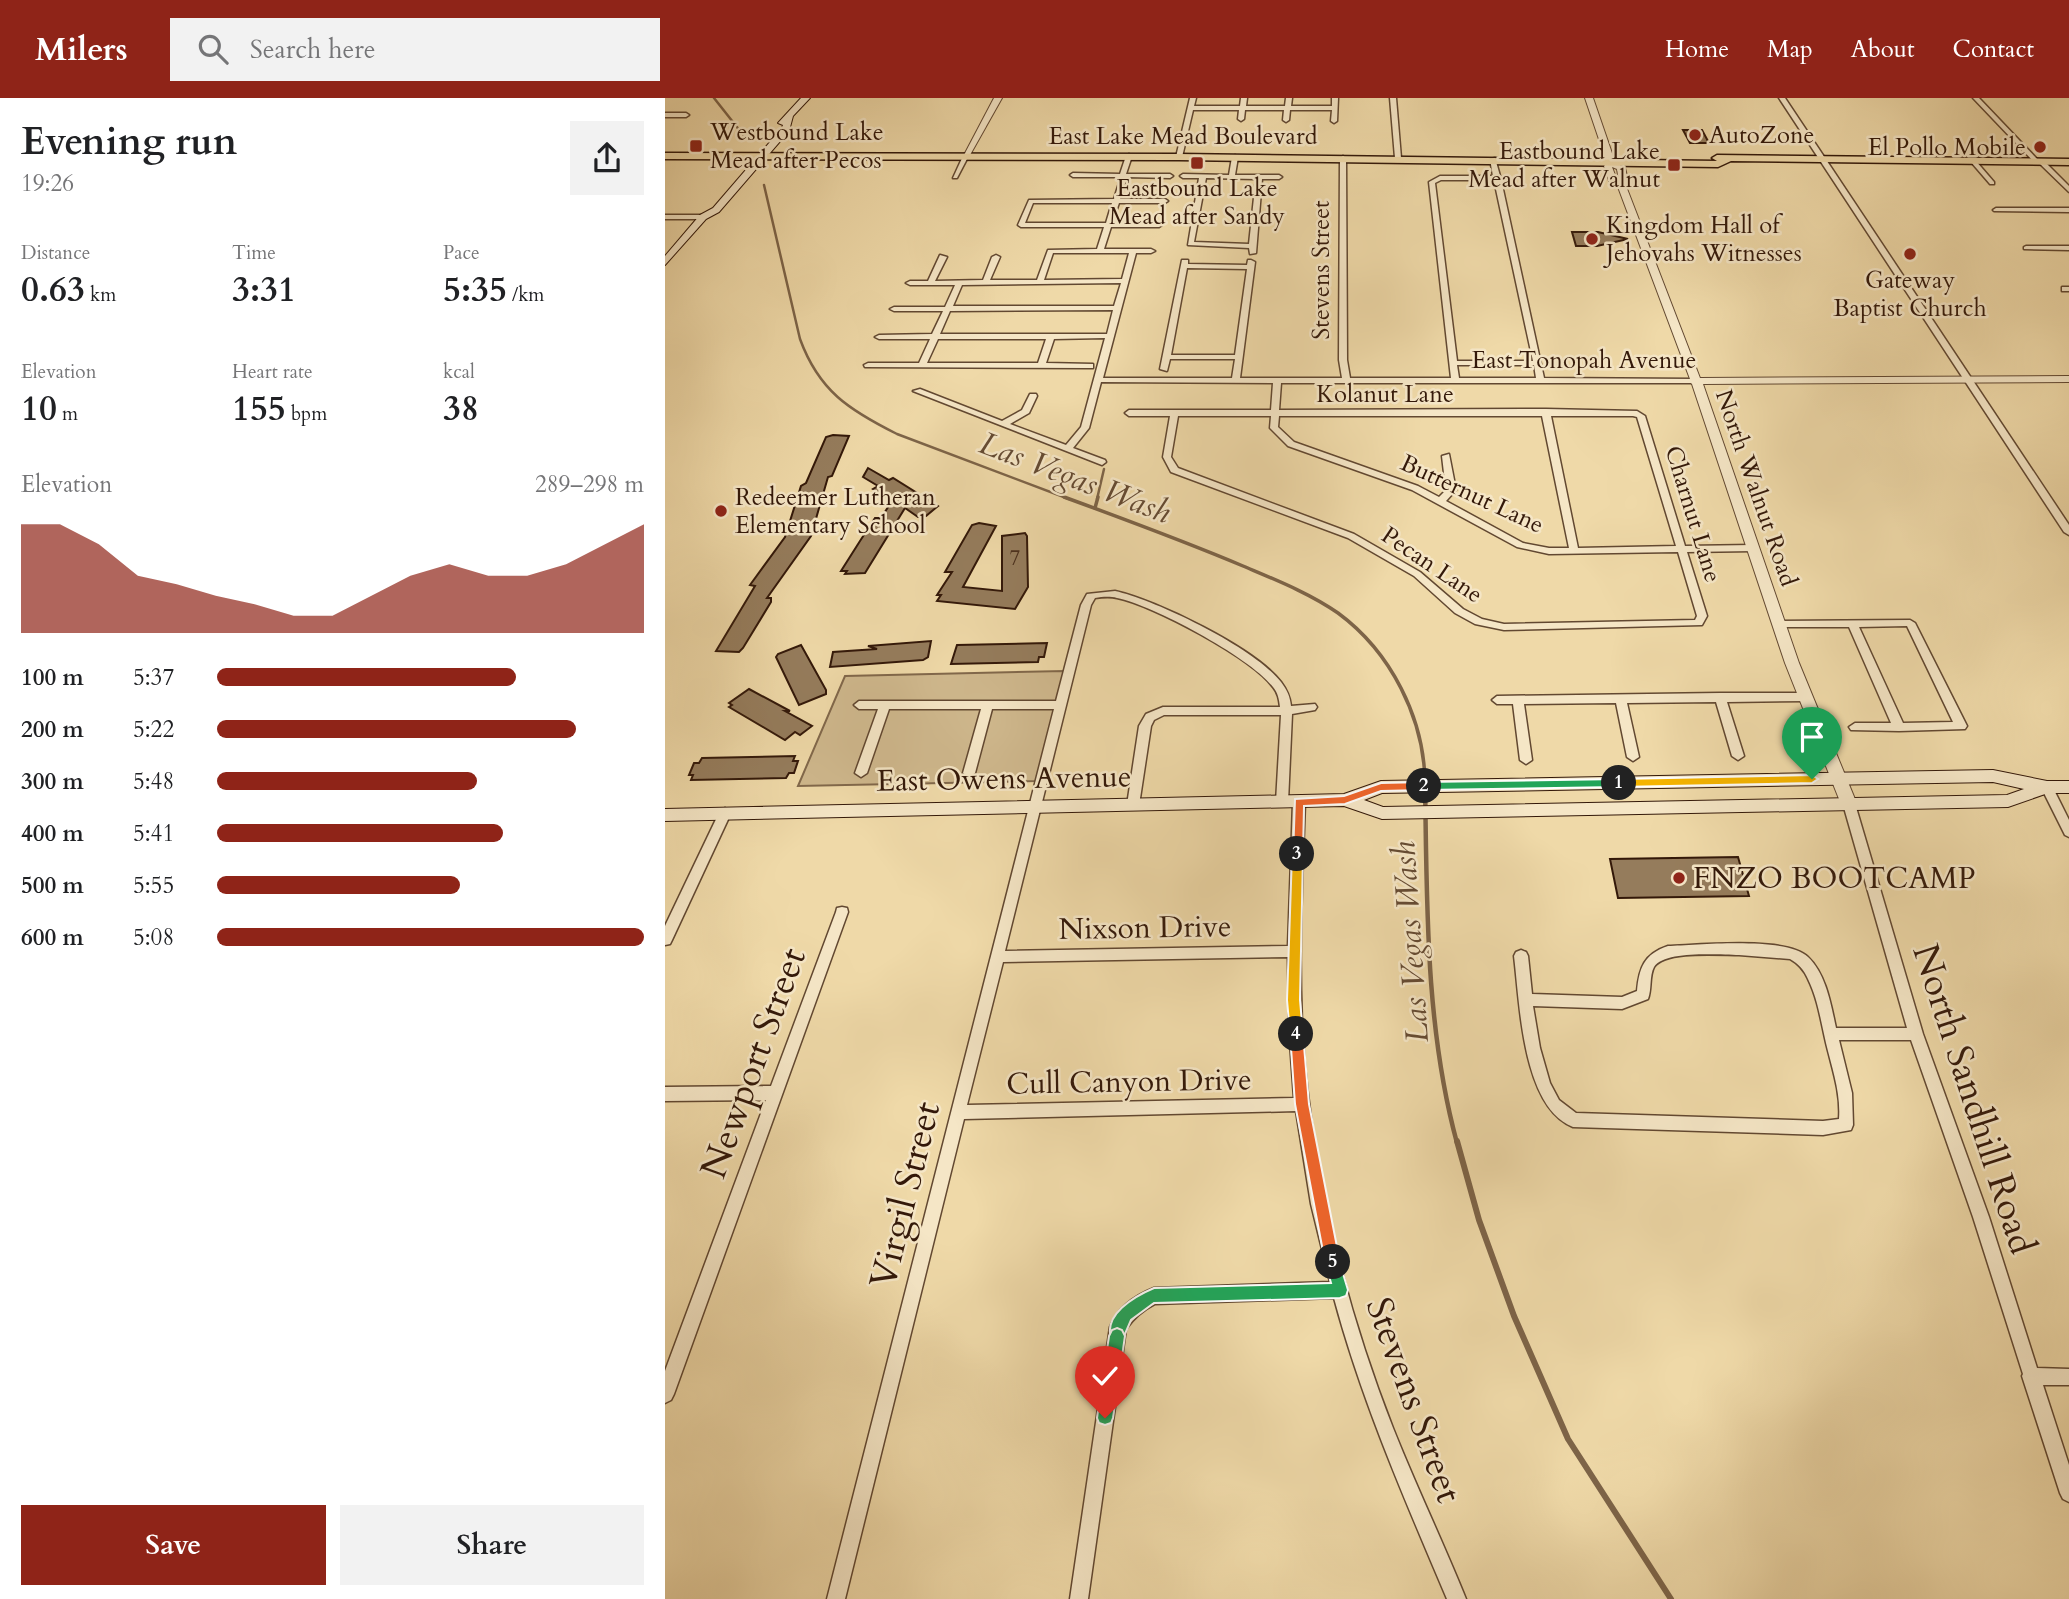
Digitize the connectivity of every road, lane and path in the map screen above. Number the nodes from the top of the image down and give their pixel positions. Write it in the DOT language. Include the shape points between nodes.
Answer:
graph roads {
  1 [pos="806,98"];
  2 [pos="998,98"];
  3 [pos="1193,98"];
  4 [pos="1244,98"];
  5 [pos="1289,98"];
  6 [pos="1335,98"];
  7 [pos="1393,98"];
  8 [pos="1589,98"];
  9 [pos="1782,98"];
  10 [pos="1976,98"];
  11 [pos="1190,108"];
  12 [pos="1242,108"];
  13 [pos="1288,108"];
  14 [pos="1335,108"];
  15 [pos="665,115"];
  16 [pos="686,115"];
  17 [pos="790,117"];
  18 [pos="1241,119"];
  19 [pos="1286,120"];
  20 [pos="1334,121"];
  21 [pos="779,138"];
  22 [pos="665,150"];
  23 [pos="805,152"];
  24 [pos="757,154"];
  25 [pos="874,155"];
  26 [pos="966,155"];
  27 [pos="665,156"];
  28 [pos="1129,156"];
  29 [pos="1179,157"];
  30 [pos="1235,157"];
  31 [pos="1343,158"];
  32 [pos="1398,158"];
  33 [pos="1493,159"];
  34 [pos="1610,160"];
  35 [pos="1823,161"];
  36 [pos="1973,161"];
  37 [pos="2040,162"];
  38 [pos="2069,162"];
  39 [pos="1073,175"];
  40 [pos="1123,175"];
  41 [pos="1170,176"];
  42 [pos="1183,176"];
  43 [pos="1203,176"];
  44 [pos="1232,176"];
  45 [pos="954,177"];
  46 [pos="1259,177"];
  47 [pos="1279,177"];
  48 [pos="1499,178"];
  49 [pos="1992,183"];
  50 [pos="2069,190"];
  51 [pos="1116,201"];
  52 [pos="1165,201"];
  53 [pos="1996,210"];
  54 [pos="2069,210"];
  55 [pos="665,217"];
  56 [pos="703,217"];
  57 [pos="1108,225"];
  58 [pos="1159,225"];
  59 [pos="1221,246"];
  60 [pos="2026,248"];
  61 [pos="2069,248"];
  62 [pos="1050,251"];
  63 [pos="1133,251"];
  64 [pos="1151,251"];
  65 [pos="1099,252"];
  66 [pos="943,257"];
  67 [pos="996,257"];
  68 [pos="1251,257"];
  69 [pos="667,258"];
  70 [pos="1219,267"];
  71 [pos="1040,281"];
  72 [pos="1125,281"];
  73 [pos="931,282"];
  74 [pos="960,282"];
  75 [pos="986,282"];
  76 [pos="910,283"];
  77 [pos="1118,308"];
  78 [pos="894,309"];
  79 [pos="947,309"];
  80 [pos="935,336"];
  81 [pos="1051,336"];
  82 [pos="1110,336"];
  83 [pos="880,337"];
  84 [pos="1239,357"];
  85 [pos="1167,358"];
  86 [pos="1454,363"];
  87 [pos="1537,363"];
  88 [pos="868,365"];
  89 [pos="922,365"];
  90 [pos="1041,365"];
  91 [pos="1090,366"];
  92 [pos="1164,369"];
  93 [pos="1967,379"];
  94 [pos="2069,379"];
  95 [pos="1099,380"];
  96 [pos="1236,381"];
  97 [pos="1277,381"];
  98 [pos="1347,381"];
  99 [pos="1455,381"];
  100 [pos="1541,381"];
  101 [pos="1694,381"];
  102 [pos="917,391"];
  103 [pos="1033,396"];
  104 [pos="1546,412"];
  105 [pos="1129,413"];
  106 [pos="1274,413"];
  107 [pos="1174,414"];
  108 [pos="1641,416"];
  109 [pos="1003,424"];
  110 [pos="1067,449"];
  111 [pos="1446,456"];
  112 [pos="1102,462"];
  113 [pos="1441,501"];
  114 [pos="2069,532"];
  115 [pos="1752,548"];
  116 [pos="1683,549"];
  117 [pos="1574,551"];
  118 [pos="1091,596"];
  119 [pos="1698,623"];
  120 [pos="1779,624"];
  121 [pos="1853,624"];
  122 [pos="1806,696"];
  123 [pos="1720,698"];
  124 [pos="1621,699"];
  125 [pos="1497,700"];
  126 [pos="1518,700"];
  127 [pos="859,705"];
  128 [pos="1061,705"];
  129 [pos="987,706"];
  130 [pos="884,707"];
  131 [pos="1311,707"];
  132 [pos="1285,711"];
  133 [pos="1854,727"];
  134 [pos="1899,727"];
  135 [pos="1738,756"];
  136 [pos="1633,757"];
  137 [pos="1526,760"];
  138 [pos="861,773"];
  139 [pos="969,774"];
  140 [pos="1839,779"];
  141 [pos="2047,787"];
  142 [pos="2069,787"];
  143 [pos="1345,800"];
  144 [pos="1290,802"];
  145 [pos="1850,804"];
  146 [pos="1133,805"];
  147 [pos="1035,807"];
  148 [pos="725,813"];
  149 [pos="665,814"];
  150 [pos="2069,832"];
  151 [pos="842,912"];
  152 [pos="665,940"];
  153 [pos="1295,951"];
  154 [pos="1521,956"];
  155 [pos="997,957"];
  156 [pos="1527,1000"];
  157 [pos="1830,1034"];
  158 [pos="1916,1034"];
  159 [pos="776,1093"];
  160 [pos="665,1094"];
  161 [pos="1302,1104"];
  162 [pos="958,1112"];
  163 [pos="1573,1120"];
  164 [pos="1846,1125"];
  165 [pos="1340,1290"];
  166 [pos="2030,1376"];
  167 [pos="2069,1377"];
  168 [pos="665,1394"];
  169 [pos="2069,1493"];
  170 [pos="837,1599"];
  171 [pos="1079,1599"];
  172 [pos="1457,1599"];
  1 -- 17 [label="main road"];
  2 -- 26 [label="street"];
  3 -- 11 [label="street"];
  4 -- 12 [label="street"];
  5 -- 13 [label="street"];
  6 -- 14 [label="street"];
  7 -- 32 [label="street"];
  8 -- 34 [label="street, North Walnut Road"];
  9 -- 35 [label="street"];
  10 -- 37 [label="street"];
  11 -- 12 [label="street"];
  11 -- 29 [label="street"];
  12 -- 13 [label="street"];
  12 -- 18 [label="street"];
  13 -- 14 [label="street"];
  13 -- 19 [label="street"];
  14 -- 20 [label="street"];
  15 -- 16 [label="street"];
  17 -- 21 [label="main road"];
  17 -- 24 [label="main road" via="773,129"];
  21 -- 23 [label="main road" via="782,147"];
  21 -- 24 [label="main road"];
  22 -- 24 [label="main road, East Lake Mead Boulevard"];
  23 -- 24 [label="main road, East Lake Mead Boulevard"];
  23 -- 25 [label="main road, East Lake Mead Boulevard"];
  24 -- 25 [label="main road, East Lake Mead Boulevard"];
  24 -- 27 [label="main road, East Lake Mead Boulevard"];
  24 -- 56 [label="main road" via="702,210"];
  25 -- 26 [label="main road, East Lake Mead Boulevard"];
  26 -- 28 [label="main road, East Lake Mead Boulevard"];
  26 -- 45 [label="street"];
  28 -- 29 [label="main road, East Lake Mead Boulevard"];
  28 -- 40 [label="street"];
  29 -- 30 [label="main road, East Lake Mead Boulevard"];
  30 -- 31 [label="main road, East Lake Mead Boulevard"];
  30 -- 44 [label="street"];
  31 -- 32 [label="main road, East Lake Mead Boulevard"];
  31 -- 98 [label="street, Stevens Street" via="1343,360"];
  32 -- 33 [label="main road, East Lake Mead Boulevard"];
  33 -- 34 [label="main road, East Lake Mead Boulevard"];
  33 -- 48 [label="street"];
  34 -- 35 [label="main road, East Lake Mead Boulevard"];
  34 -- 101 [label="street, North Walnut Road" via="1613,181 1622,186"];
  35 -- 36 [label="main road, East Lake Mead Boulevard"];
  35 -- 93 [label="street"];
  36 -- 37 [label="main road, East Lake Mead Boulevard"];
  36 -- 49 [label="street"];
  37 -- 38 [label="main road, East Lake Mead Boulevard"];
  37 -- 50 [label="street"];
  39 -- 40 [label="street"];
  40 -- 41 [label="street"];
  40 -- 51 [label="street"];
  42 -- 43 [label="street"];
  43 -- 44 [label="street"];
  43 -- 59 [label="street" via="1190,244"];
  44 -- 46 [label="street"];
  46 -- 47 [label="street"];
  46 -- 68 [label="street"];
  48 -- 86 [label="street" via="1434,180"];
  48 -- 87 [label="street"];
  51 -- 52 [label="street"];
  51 -- 57 [label="street"];
  51 -- 57 [label="street" via="1031,201 1020,225"];
  53 -- 54 [label="street"];
  55 -- 56 [label="street"];
  56 -- 69 [label="main road"];
  57 -- 58 [label="street"];
  57 -- 65 [label="street"];
  59 -- 68 [label="street"];
  59 -- 70 [label="street"];
  60 -- 61 [label="street"];
  62 -- 65 [label="street"];
  62 -- 71 [label="street"];
  63 -- 64 [label="street"];
  63 -- 65 [label="street"];
  63 -- 72 [label="street"];
  66 -- 73 [label="street"];
  67 -- 75 [label="street"];
  68 -- 70 [label="street"];
  68 -- 84 [label="street"];
  70 -- 85 [label="street" via="1184,264"];
  71 -- 72 [label="street"];
  71 -- 75 [label="street"];
  72 -- 77 [label="street"];
  73 -- 74 [label="street"];
  73 -- 76 [label="street"];
  74 -- 75 [label="street"];
  74 -- 79 [label="street"];
  77 -- 79 [label="street"];
  77 -- 82 [label="street"];
  78 -- 79 [label="street"];
  79 -- 80 [label="street"];
  80 -- 81 [label="street"];
  80 -- 83 [label="street"];
  80 -- 89 [label="street"];
  81 -- 82 [label="street"];
  81 -- 90 [label="street"];
  82 -- 95 [label="street"];
  84 -- 85 [label="street"];
  84 -- 96 [label="street"];
  85 -- 92 [label="street"];
  86 -- 87 [label="street"];
  86 -- 99 [label="street"];
  87 -- 100 [label="street"];
  88 -- 89 [label="street"];
  89 -- 90 [label="street"];
  90 -- 91 [label="street"];
  93 -- 94 [label="street, East Tonopah Avenue"];
  93 -- 101 [label="street, East Tonopah Avenue"];
  93 -- 114 [label="street"];
  95 -- 96 [label="street, East Tonopah Avenue"];
  95 -- 110 [label="street" via="1085,428"];
  96 -- 97 [label="street, East Tonopah Avenue"];
  97 -- 98 [label="street, East Tonopah Avenue"];
  97 -- 106 [label="street"];
  98 -- 99 [label="street, East Tonopah Avenue"];
  99 -- 100 [label="street, East Tonopah Avenue"];
  100 -- 101 [label="street, East Tonopah Avenue"];
  101 -- 115 [label="street, North Walnut Road"];
  102 -- 109 [label="street"];
  103 -- 109 [label="street" via="1026,411"];
  104 -- 106 [label="street, Kolanut Lane"];
  104 -- 108 [label="street, Kolanut Lane"];
  104 -- 117 [label="street"];
  105 -- 107 [label="street, Kolanut Lane"];
  106 -- 107 [label="street, Kolanut Lane"];
  106 -- 113 [label="street, Butternut Lane" via="1274,428 1291,444"];
  107 -- 119 [label="street, Pecan Lane" via="1167,457 1174,470 1351,536 1416,574 1479,622 1504,627"];
  108 -- 116 [label="street, Charnut Lane"];
  109 -- 110 [label="street"];
  110 -- 112 [label="street"];
  111 -- 113 [label="street" via="1451,490"];
  113 -- 117 [label="street, Butternut Lane" via="1520,545"];
  115 -- 116 [label="street, Butternut Lane"];
  115 -- 120 [label="street, North Walnut Road"];
  116 -- 117 [label="street, Butternut Lane"];
  116 -- 119 [label="street, Charnut Lane" via="1702,616"];
  118 -- 128 [label="street, Virgil Street"];
  118 -- 132 [label="street, Stevens Street" via="1117,594 1190,624 1263,669 1284,695"];
  120 -- 121 [label="street"];
  120 -- 122 [label="street, North Walnut Road"];
  121 -- 134 [label="street"];
  121 -- 134 [label="street" via="1910,623 1961,726"];
  122 -- 123 [label="street"];
  122 -- 140 [label="street, North Walnut Road"];
  123 -- 124 [label="street"];
  123 -- 135 [label="street"];
  124 -- 126 [label="street"];
  124 -- 136 [label="street"];
  125 -- 126 [label="street"];
  126 -- 137 [label="street"];
  127 -- 130 [label="street"];
  128 -- 129 [label="street"];
  128 -- 147 [label="street, Virgil Street"];
  129 -- 130 [label="street"];
  129 -- 139 [label="street"];
  130 -- 138 [label="street"];
  131 -- 132 [label="street"];
  132 -- 144 [label="street, Stevens Street"];
  132 -- 146 [label="street" via="1163,711 1150,717"];
  133 -- 134 [label="street"];
  140 -- 141 [label="main road, East Owens Avenue" via="1993,776"];
  140 -- 143 [label="main road, East Owens Avenue" via="1381,787"];
  140 -- 145 [label="street, North Walnut Road"];
  141 -- 142 [label="main road, East Owens Avenue"];
  141 -- 145 [label="main road, East Owens Avenue" via="2008,801"];
  141 -- 150 [label="street"];
  143 -- 144 [label="main road, East Owens Avenue"];
  143 -- 145 [label="main road, East Owens Avenue" via="1381,813"];
  144 -- 146 [label="main road, East Owens Avenue"];
  144 -- 153 [label="street, Stevens Street"];
  145 -- 158 [label="street, North Sandhill Road"];
  146 -- 147 [label="main road, East Owens Avenue"];
  147 -- 148 [label="main road, East Owens Avenue"];
  147 -- 155 [label="street, Virgil Street"];
  148 -- 149 [label="main road, East Owens Avenue"];
  148 -- 152 [label="street"];
  151 -- 159 [label="street, Newport Street"];
  153 -- 155 [label="street, Nixson Drive"];
  153 -- 161 [label="street, Stevens Street"];
  154 -- 156 [label="street"];
  155 -- 162 [label="street, Virgil Street"];
  156 -- 157 [label="street" via="1622,1003 1643,995 1647,965 1668,951 1779,950 1799,957 1808,966"];
  156 -- 163 [label="street" via="1546,1091"];
  157 -- 158 [label="street"];
  157 -- 164 [label="street" via="1849,1109"];
  158 -- 166 [label="street, North Sandhill Road" via="1981,1217"];
  159 -- 160 [label="street"];
  159 -- 168 [label="street, Newport Street"];
  161 -- 162 [label="street, Cull Canyon Drive"];
  161 -- 165 [label="street, Stevens Street" via="1326,1240"];
  162 -- 170 [label="street, Virgil Street"];
  163 -- 164 [label="street"];
  165 -- 171 [label="street" via="1154,1296 1126,1314 1118,1327"];
  165 -- 172 [label="street, Stevens Street" via="1363,1369 1405,1480"];
  166 -- 167 [label="street"];
  166 -- 169 [label="street, North Sandhill Road"];
}
